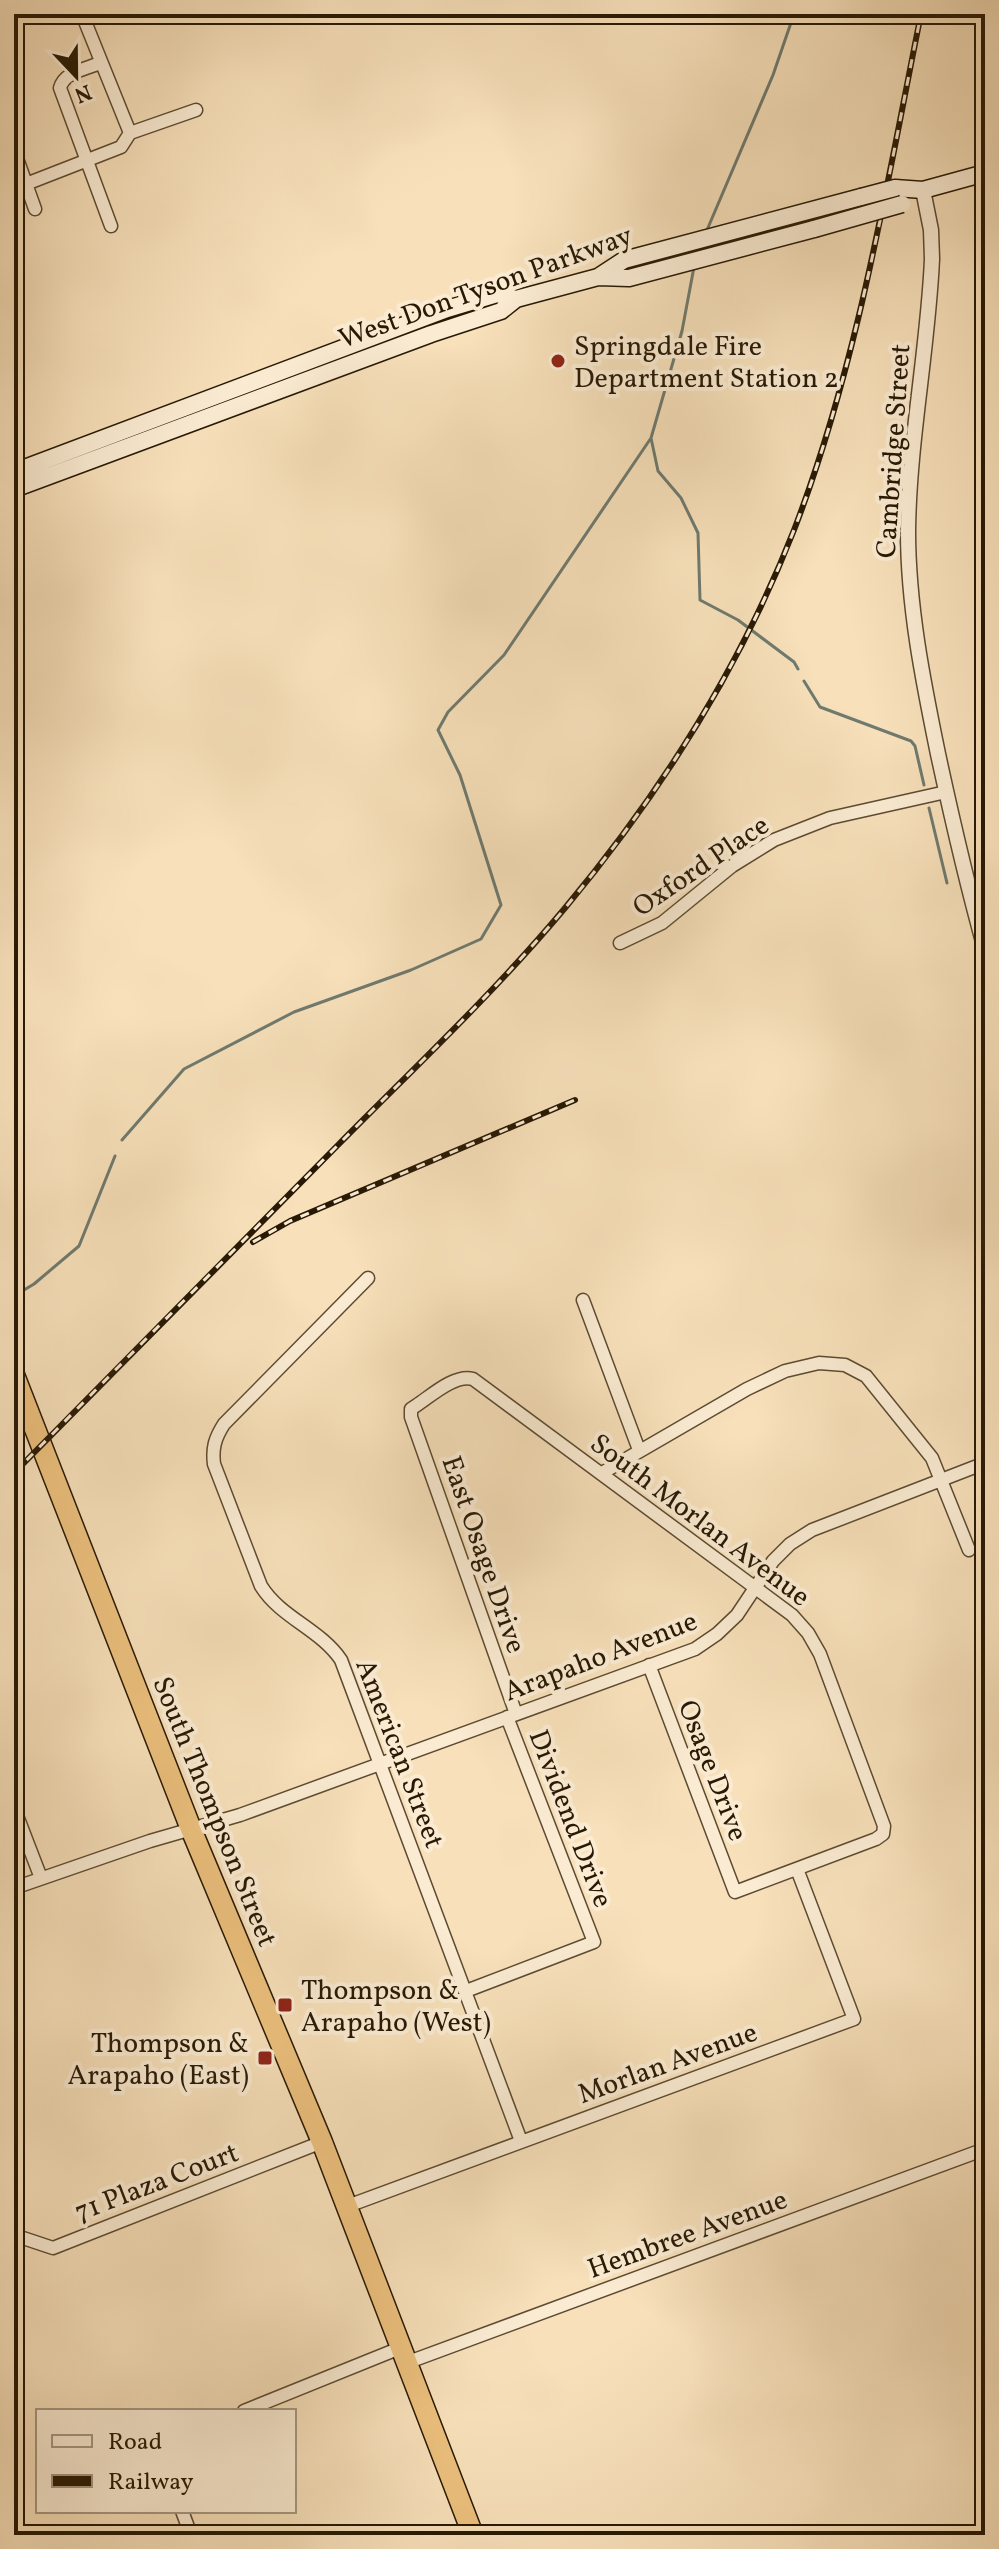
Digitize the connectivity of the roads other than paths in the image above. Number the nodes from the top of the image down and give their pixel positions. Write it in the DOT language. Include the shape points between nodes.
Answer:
graph roads {
  1 [pos="82,14"];
  2 [pos="100,63"];
  3 [pos="196,110"];
  4 [pos="130,133"];
  5 [pos="14,150"];
  6 [pos="87,161"];
  7 [pos="985,173"];
  8 [pos="26,184"];
  9 [pos="923,190"];
  10 [pos="35,209"];
  11 [pos="111,226"];
  12 [pos="598,277"];
  13 [pos="516,299"];
  14 [pos="14,472"];
  15 [pos="14,485"];
  16 [pos="946,792"];
  17 [pos="620,943"];
  18 [pos="985,949"];
  19 [pos="368,1278"];
  20 [pos="583,1300"];
  21 [pos="14,1375"];
  22 [pos="466,1377"];
  23 [pos="639,1450"];
  24 [pos="985,1463"];
  25 [pos="602,1473"];
  26 [pos="942,1479"];
  27 [pos="969,1550"];
  28 [pos="756,1587"];
  29 [pos="649,1665"];
  30 [pos="511,1716"];
  31 [pos="379,1765"];
  32 [pos="14,1808"];
  33 [pos="191,1829"];
  34 [pos="797,1869"];
  35 [pos="41,1878"];
  36 [pos="14,1888"];
  37 [pos="466,1991"];
  38 [pos="521,2141"];
  39 [pos="322,2142"];
  40 [pos="985,2149"];
  41 [pos="345,2207"];
  42 [pos="14,2225"];
  43 [pos="403,2355"];
  44 [pos="250,2409"];
  45 [pos="183,2513"];
  46 [pos="191,2535"];
  47 [pos="473,2535"];
  1 -- 2 [label="street"];
  2 -- 4 [label="street"];
  2 -- 6 [label="street" via="60,83"];
  3 -- 4 [label="street"];
  4 -- 6 [label="street" via="121,147"];
  5 -- 8 [label="street"];
  6 -- 8 [label="street"];
  6 -- 11 [label="street"];
  7 -- 9 [label="main road, West Don Tyson Parkway"];
  8 -- 10 [label="street"];
  9 -- 12 [label="main road, bridge" via="902,204 814,229 629,278"];
  9 -- 12 [label="main road, West Don Tyson Parkway, bridge" via="895,188 624,260"];
  9 -- 16 [label="street, Cambridge Street" via="933,249 909,502 909,569 917,643"];
  12 -- 13 [label="main road, West Don Tyson Parkway"];
  13 -- 14 [label="main road" via="497,294 447,309"];
  13 -- 15 [label="main road, West Don Tyson Parkway" via="501,311"];
  16 -- 17 [label="street, Oxford Place" via="830,818 774,840 732,866 662,923"];
  16 -- 18 [label="street, Cambridge Street"];
  19 -- 31 [label="street, American Street" via="224,1424 213,1451 261,1586 269,1600 331,1646 341,1660"];
  20 -- 23 [label="street"];
  21 -- 33 [label="highway, South Thompson Street"];
  22 -- 25 [label="street, South Morlan Avenue"];
  22 -- 30 [label="street, East Osage Drive" via="411,1409 411,1417"];
  23 -- 25 [label="street"];
  23 -- 26 [label="street" via="785,1371 819,1363 845,1365 866,1376 932,1458"];
  24 -- 26 [label="street, Arapaho Avenue"];
  25 -- 28 [label="street, South Morlan Avenue"];
  26 -- 27 [label="street"];
  26 -- 28 [label="street, Arapaho Avenue" via="812,1530 773,1561"];
  28 -- 29 [label="street, Arapaho Avenue" via="717,1634 695,1649"];
  28 -- 34 [label="street, South Morlan Avenue" via="792,1615 820,1654 884,1826 876,1839"];
  29 -- 30 [label="street, Arapaho Avenue"];
  29 -- 34 [label="street, Osage Drive" via="735,1892"];
  30 -- 31 [label="street, Arapaho Avenue"];
  30 -- 37 [label="street, Dividend Drive" via="594,1942"];
  31 -- 33 [label="street, Arapaho Avenue"];
  31 -- 37 [label="street, American Street"];
  32 -- 35 [label="street"];
  33 -- 35 [label="street"];
  33 -- 39 [label="highway, South Thompson Street"];
  34 -- 38 [label="street, Morlan Avenue" via="854,2019"];
  35 -- 36 [label="street"];
  37 -- 38 [label="street, American Street"];
  38 -- 41 [label="street, Morlan Avenue"];
  39 -- 41 [label="highway, South Thompson Street"];
  39 -- 42 [label="street, 71 Plaza Court" via="53,2248 17,2236"];
  40 -- 43 [label="street, Hembree Avenue"];
  41 -- 43 [label="highway, South Thompson Street"];
  43 -- 44 [label="street, Hembree Avenue"];
  43 -- 47 [label="highway, South Thompson Street"];
  45 -- 46 [label="street"];
}
